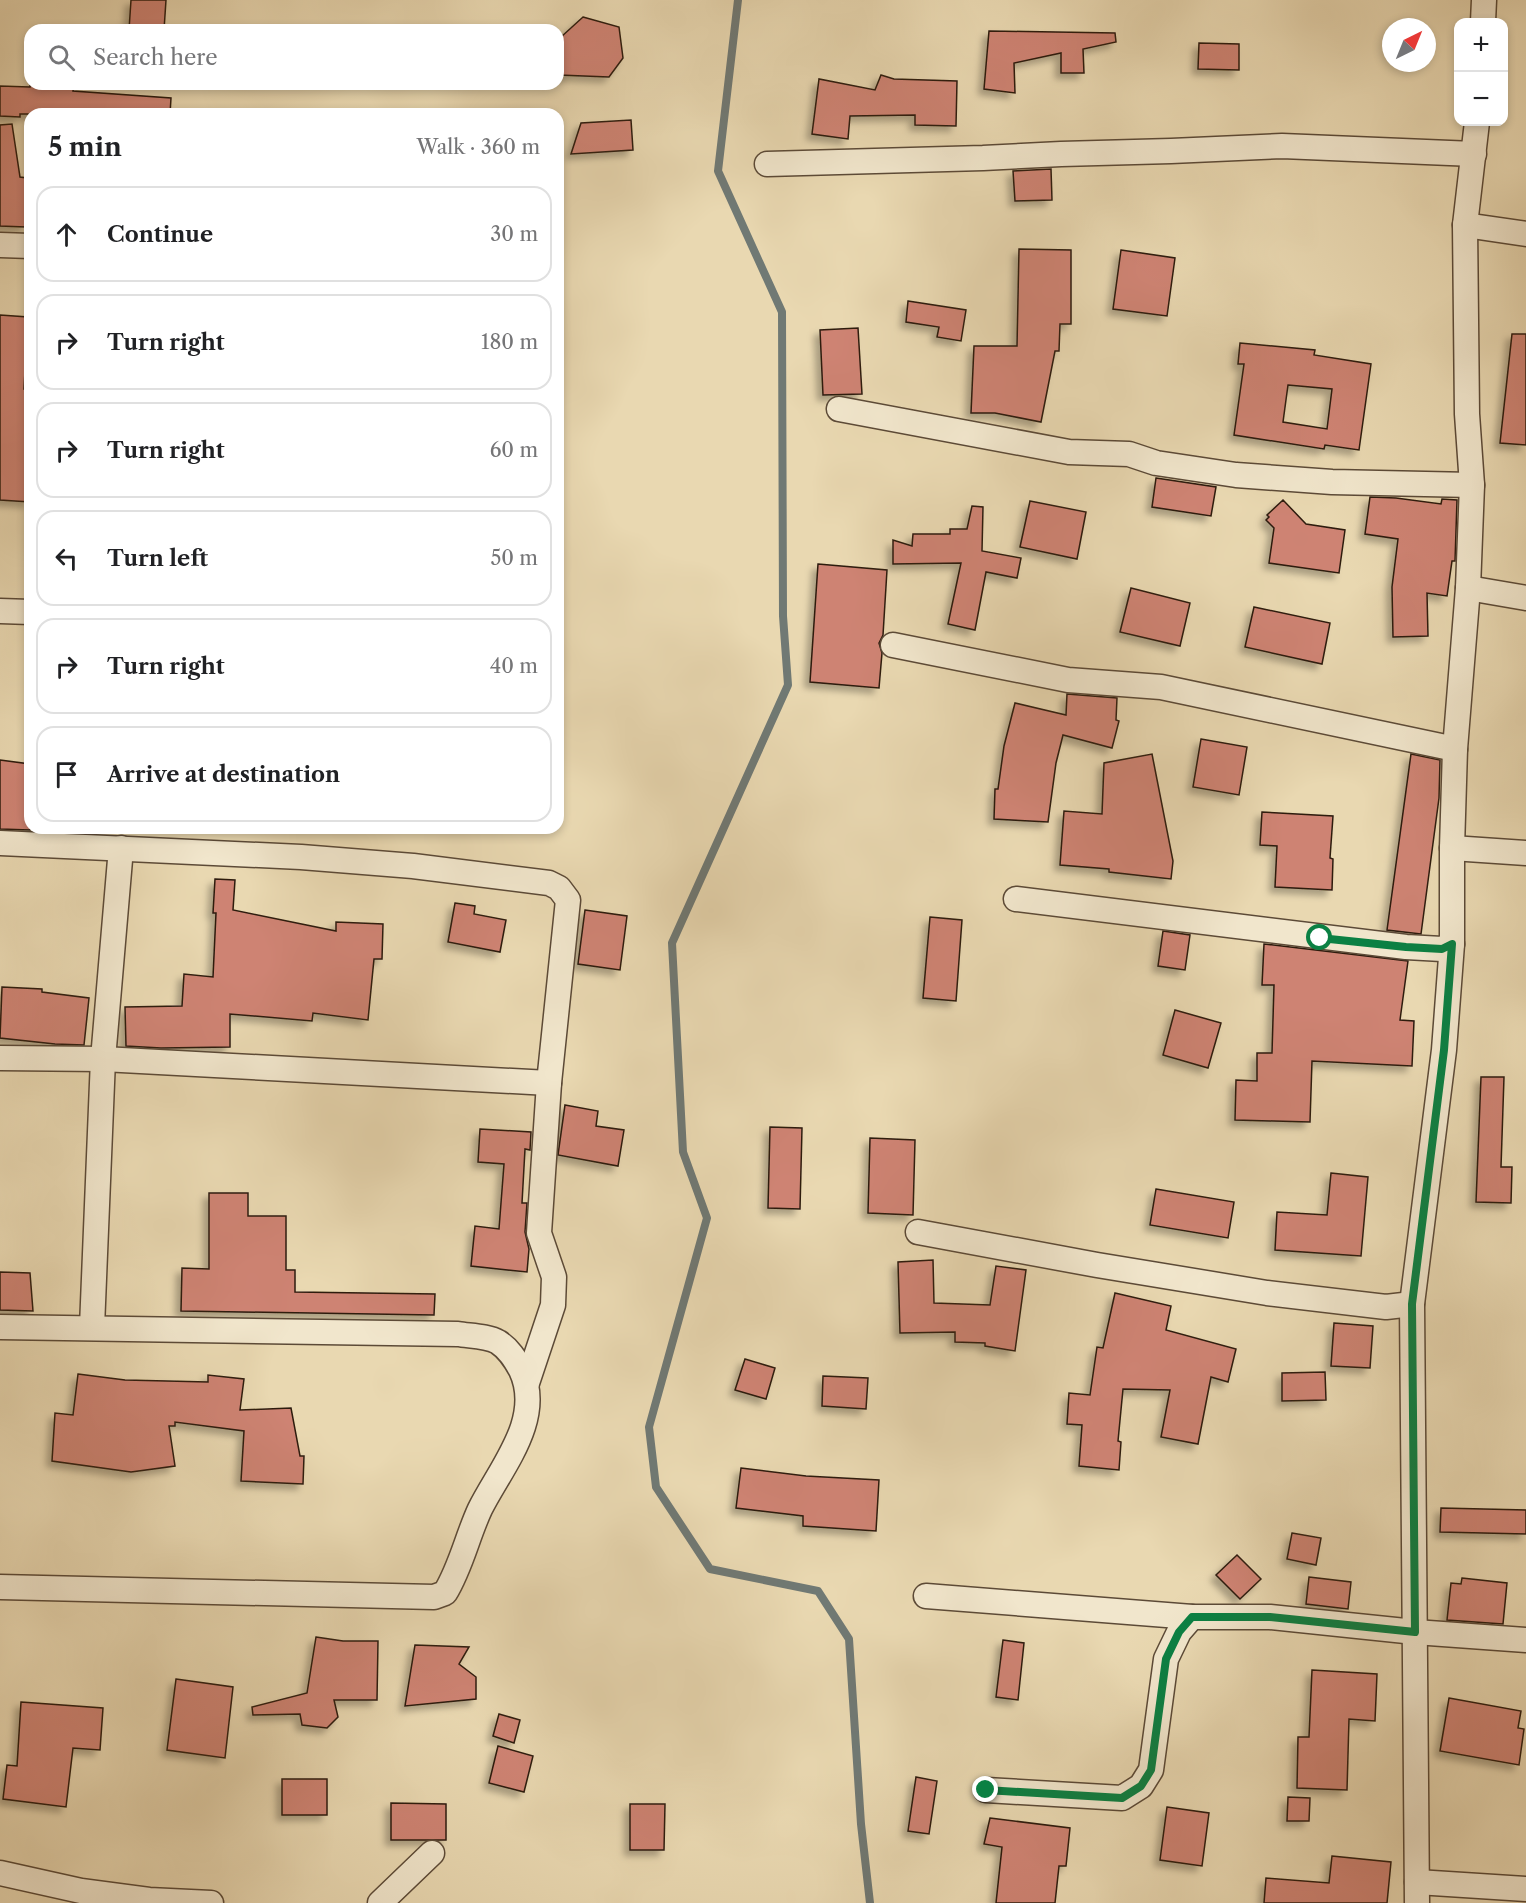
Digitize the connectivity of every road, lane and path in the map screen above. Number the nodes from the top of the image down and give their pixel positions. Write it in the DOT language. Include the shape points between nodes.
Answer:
graph roads {
  1 [pos="1484,0"];
  2 [pos="1483,18"];
  3 [pos="1477,126"];
  4 [pos="1474,154"];
  5 [pos="766,164"];
  6 [pos="1465,225"];
  7 [pos="1526,234"];
  8 [pos="0,245"];
  9 [pos="24,246"];
  10 [pos="838,409"];
  11 [pos="1472,485"];
  12 [pos="1468,588"];
  13 [pos="1526,598"];
  14 [pos="0,611"];
  15 [pos="24,612"];
  16 [pos="893,645"];
  17 [pos="1455,749"];
  18 [pos="0,843"];
  19 [pos="121,848"];
  20 [pos="1452,848"];
  21 [pos="1526,853"];
  22 [pos="1016,898"];
  23 [pos="1452,944"];
  24 [pos="0,1058"];
  25 [pos="103,1059"];
  26 [pos="549,1083"];
  27 [pos="918,1232"];
  28 [pos="1412,1304"];
  29 [pos="0,1327"];
  30 [pos="92,1328"];
  31 [pos="527,1383"];
  32 [pos="0,1587"];
  33 [pos="926,1596"];
  34 [pos="1192,1617"];
  35 [pos="1415,1632"];
  36 [pos="1526,1640"];
  37 [pos="986,1790"];
  38 [pos="432,1853"];
  39 [pos="0,1873"];
  40 [pos="1526,1889"];
  41 [pos="1417,1892"];
  42 [pos="211,1903"];
  43 [pos="380,1903"];
  1 -- 2 [label="street"];
  3 -- 4 [label="street"];
  4 -- 5 [label="street" via="1282,146"];
  4 -- 6 [label="street"];
  6 -- 7 [label="street"];
  6 -- 11 [label="street" via="1467,414"];
  8 -- 9 [label="street"];
  10 -- 11 [label="street" via="1069,452 1130,454 1156,464 1236,475"];
  11 -- 12 [label="street"];
  12 -- 13 [label="street"];
  12 -- 17 [label="street"];
  14 -- 15 [label="street"];
  16 -- 17 [label="street" via="1068,680 1161,687"];
  17 -- 20 [label="street"];
  18 -- 19 [label="street"];
  19 -- 25 [label="street"];
  19 -- 26 [label="street" via="413,866 549,883 559,888 568,900"];
  20 -- 21 [label="street"];
  20 -- 23 [label="street"];
  22 -- 23 [label="street" via="1406,947 1442,949"];
  23 -- 28 [label="street" via="1444,1050"];
  24 -- 25 [label="street"];
  25 -- 26 [label="street"];
  25 -- 30 [label="street"];
  26 -- 31 [label="street" via="539,1233 554,1277 553,1305"];
  27 -- 28 [label="street" via="1267,1293 1386,1307"];
  28 -- 35 [label="street"];
  29 -- 30 [label="street"];
  30 -- 31 [label="street" via="458,1334 497,1341 514,1356"];
  31 -- 32 [label="street" via="525,1420 517,1443 480,1510 445,1593 434,1597"];
  33 -- 34 [label="street"];
  34 -- 35 [label="street" via="1270,1617"];
  34 -- 37 [label="street" via="1179,1632 1166,1659 1151,1770 1141,1786 1122,1798"];
  35 -- 36 [label="street"];
  35 -- 41 [label="street"];
  38 -- 43 [label="street"];
  39 -- 42 [label="street" via="81,1892"];
  40 -- 41 [label="street"];
}
